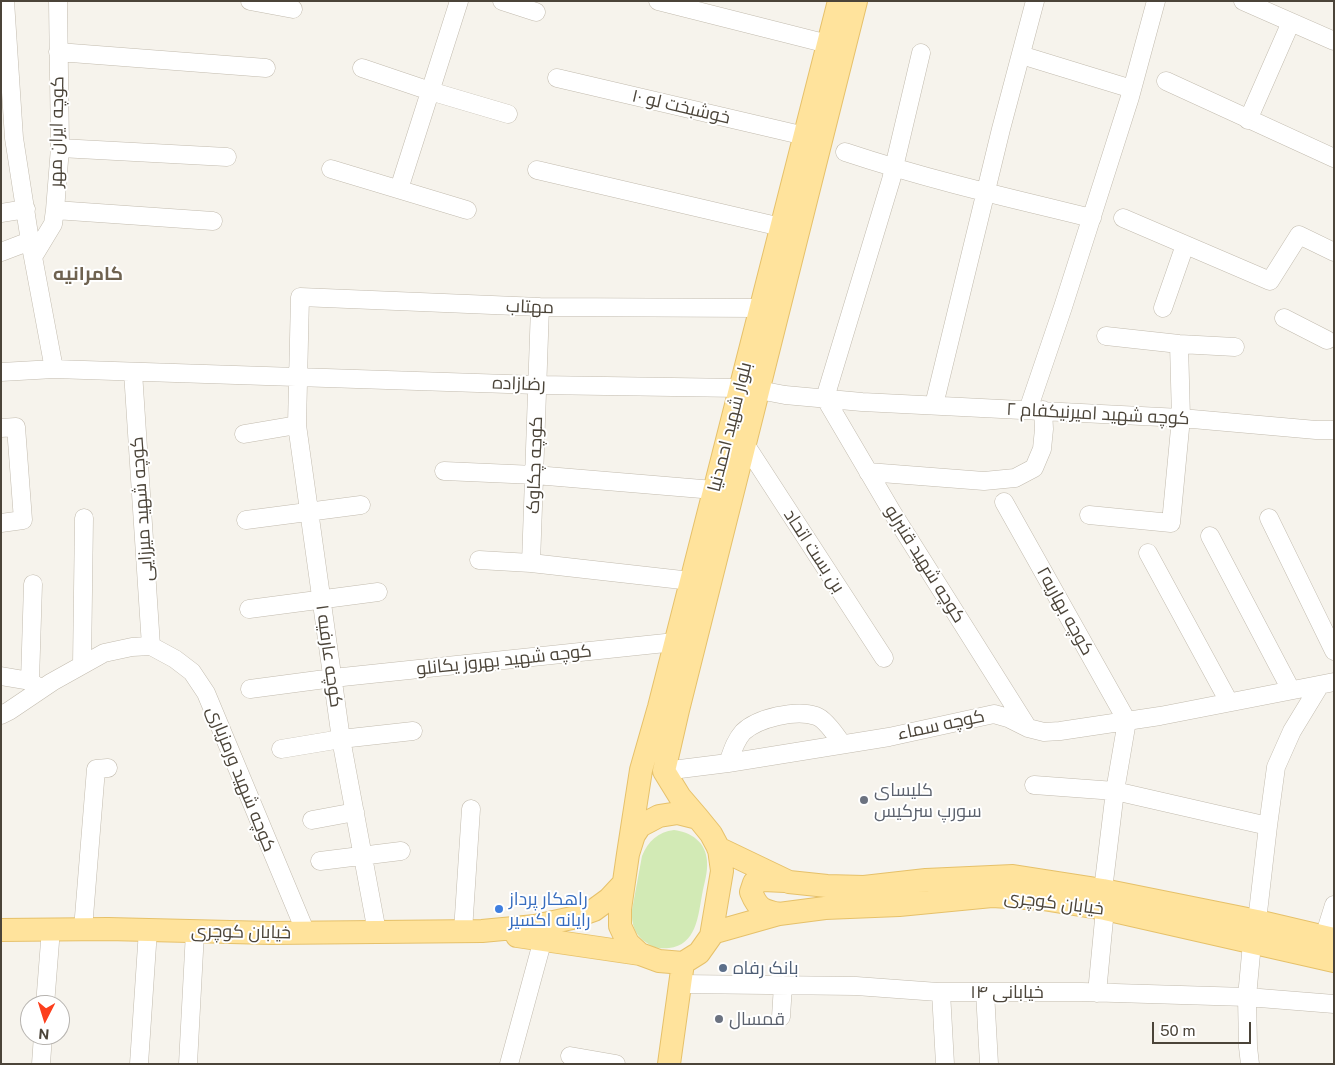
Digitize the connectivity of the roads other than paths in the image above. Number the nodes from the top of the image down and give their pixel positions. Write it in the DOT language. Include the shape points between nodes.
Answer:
graph roads {
  1 [pos="5,1"];
  2 [pos="58,1"];
  3 [pos="252,1"];
  4 [pos="459,1"];
  5 [pos="502,1"];
  6 [pos="658,1"];
  7 [pos="839,1"];
  8 [pos="856,1"];
  9 [pos="1035,1"];
  10 [pos="1156,1"];
  11 [pos="1243,1"];
  12 [pos="293,9"];
  13 [pos="536,12"];
  14 [pos="1291,22"];
  15 [pos="1334,41"];
  16 [pos="828,44"];
  17 [pos="5,52"];
  18 [pos="58,52"];
  19 [pos="921,53"];
  20 [pos="1020,55"];
  21 [pos="266,68"];
  22 [pos="362,68"];
  23 [pos="558,78"];
  24 [pos="1166,82"];
  25 [pos="1132,89"];
  26 [pos="430,91"];
  27 [pos="508,114"];
  28 [pos="1248,120"];
  29 [pos="805,136"];
  30 [pos="8,139"];
  31 [pos="60,148"];
  32 [pos="845,152"];
  33 [pos="226,157"];
  34 [pos="1334,158"];
  35 [pos="892,168"];
  36 [pos="331,169"];
  37 [pos="537,170"];
  38 [pos="399,190"];
  39 [pos="986,192"];
  40 [pos="26,209"];
  41 [pos="55,210"];
  42 [pos="467,210"];
  43 [pos="1,213"];
  44 [pos="1092,218"];
  45 [pos="1123,218"];
  46 [pos="213,221"];
  47 [pos="781,227"];
  48 [pos="1185,245"];
  49 [pos="31,249"];
  50 [pos="1,252"];
  51 [pos="1334,252"];
  52 [pos="300,297"];
  53 [pos="540,308"];
  54 [pos="760,308"];
  55 [pos="1163,308"];
  56 [pos="1284,318"];
  57 [pos="1106,336"];
  58 [pos="1331,340"];
  59 [pos="1179,344"];
  60 [pos="1235,347"];
  61 [pos="54,370"];
  62 [pos="1,372"];
  63 [pos="132,372"];
  64 [pos="298,377"];
  65 [pos="538,385"];
  66 [pos="749,389"];
  67 [pos="825,398"];
  68 [pos="934,405"];
  69 [pos="1036,410"];
  70 [pos="1181,418"];
  71 [pos="297,425"];
  72 [pos="1,428"];
  73 [pos="1334,430"];
  74 [pos="244,434"];
  75 [pos="745,444"];
  76 [pos="444,471"];
  77 [pos="868,472"];
  78 [pos="534,475"];
  79 [pos="714,490"];
  80 [pos="1004,502"];
  81 [pos="361,505"];
  82 [pos="309,512"];
  83 [pos="1089,515"];
  84 [pos="84,518"];
  85 [pos="1269,518"];
  86 [pos="246,520"];
  87 [pos="1,523"];
  88 [pos="1210,536"];
  89 [pos="1148,554"];
  90 [pos="480,560"];
  91 [pos="532,563"];
  92 [pos="691,581"];
  93 [pos="33,584"];
  94 [pos="378,592"];
  95 [pos="322,600"];
  96 [pos="249,609"];
  97 [pos="675,642"];
  98 [pos="152,646"];
  99 [pos="1334,651"];
  100 [pos="884,658"];
  101 [pos="82,665"];
  102 [pos="1,676"];
  103 [pos="333,678"];
  104 [pos="1327,684"];
  105 [pos="36,685"];
  106 [pos="250,689"];
  107 [pos="1292,690"];
  108 [pos="1229,702"];
  109 [pos="1,715"];
  110 [pos="1127,721"];
  111 [pos="1028,728"];
  112 [pos="413,731"];
  113 [pos="341,739"];
  114 [pos="842,744"];
  115 [pos="281,749"];
  116 [pos="728,763"];
  117 [pos="108,768"];
  118 [pos="640,770"];
  119 [pos="664,771"];
  120 [pos="1034,785"];
  121 [pos="1115,791"];
  122 [pos="471,808"];
  123 [pos="355,812"];
  124 [pos="698,818"];
  125 [pos="312,820"];
  126 [pos="1268,826"];
  127 [pos="718,848"];
  128 [pos="401,851"];
  129 [pos="628,854"];
  130 [pos="363,855"];
  131 [pos="320,861"];
  132 [pos="789,882"];
  133 [pos="623,884"];
  134 [pos="1104,899"];
  135 [pos="1334,905"];
  136 [pos="779,914"];
  137 [pos="1257,921"];
  138 [pos="83,929"];
  139 [pos="1,930"];
  140 [pos="51,930"];
  141 [pos="148,930"];
  142 [pos="472,931"];
  143 [pos="195,932"];
  144 [pos="376,932"];
  145 [pos="306,933"];
  146 [pos="712,933"];
  147 [pos="1329,938"];
  148 [pos="542,939"];
  149 [pos="1252,942"];
  150 [pos="640,954"];
  151 [pos="1334,961"];
  152 [pos="681,973"];
  153 [pos="783,985"];
  154 [pos="941,992"];
  155 [pos="985,992"];
  156 [pos="1097,993"];
  157 [pos="46,995"];
  158 [pos="1247,997"];
  159 [pos="1334,1004"];
  160 [pos="781,1017"];
  161 [pos="42,1045"];
  162 [pos="570,1056"];
  163 [pos="41,1064"];
  164 [pos="139,1064"];
  165 [pos="188,1064"];
  166 [pos="510,1064"];
  167 [pos="616,1064"];
  168 [pos="669,1064"];
  169 [pos="945,1064"];
  170 [pos="989,1064"];
  171 [pos="1250,1064"];
  1 -- 17 [label="street"];
  2 -- 18 [label="street, کوچه ایران مهر"];
  3 -- 12 [label="street"];
  4 -- 26 [label="street"];
  5 -- 13 [label="street"];
  6 -- 16 [label="street"];
  7 -- 16 [label="main road, بلوار شهید احمدنیا"];
  8 -- 66 [label="main road, بلوار شهید احمدنیا"];
  9 -- 20 [label="street"];
  10 -- 25 [label="street"];
  11 -- 14 [label="street"];
  14 -- 15 [label="street"];
  14 -- 28 [label="street"];
  16 -- 29 [label="main road, بلوار شهید احمدنیا"];
  17 -- 30 [label="street"];
  18 -- 21 [label="street"];
  18 -- 31 [label="street, کوچه ایران مهر"];
  19 -- 35 [label="street"];
  20 -- 25 [label="street"];
  20 -- 39 [label="street"];
  22 -- 26 [label="street"];
  23 -- 29 [label="street, خوشبخت لو ۱۰"];
  24 -- 28 [label="street"];
  25 -- 44 [label="street"];
  26 -- 27 [label="street"];
  26 -- 38 [label="street"];
  28 -- 34 [label="street"];
  29 -- 47 [label="main road, بلوار شهید احمدنیا"];
  30 -- 40 [label="street"];
  31 -- 33 [label="street"];
  31 -- 41 [label="street, کوچه ایران مهر"];
  32 -- 35 [label="street"];
  35 -- 39 [label="street"];
  35 -- 67 [label="street"];
  36 -- 38 [label="street"];
  37 -- 47 [label="street"];
  38 -- 42 [label="street"];
  39 -- 44 [label="street"];
  39 -- 68 [label="street"];
  40 -- 43 [label="street"];
  40 -- 49 [label="street"];
  41 -- 46 [label="street"];
  41 -- 49 [label="street, کوچه ایران مهر" via="53,224"];
  44 -- 69 [label="street"];
  45 -- 48 [label="street"];
  47 -- 54 [label="main road, بلوار شهید احمدنیا"];
  48 -- 51 [label="street" via="1270,281 1299,234"];
  48 -- 55 [label="street"];
  49 -- 50 [label="street"];
  49 -- 61 [label="street"];
  52 -- 53 [label="street, مهتاب"];
  52 -- 64 [label="street, کوچه عارفیه ۱"];
  53 -- 54 [label="street, مهتاب"];
  53 -- 65 [label="street, کوچه چکاوک"];
  54 -- 66 [label="main road, بلوار شهید احمدنیا"];
  56 -- 58 [label="street"];
  57 -- 59 [label="street"];
  59 -- 60 [label="street"];
  59 -- 70 [label="street"];
  61 -- 62 [label="street, رضازاده"];
  61 -- 63 [label="street, رضازاده"];
  63 -- 64 [label="street, رضازاده"];
  63 -- 98 [label="street, کوچه شهید میرزایی"];
  64 -- 65 [label="street, رضازاده"];
  64 -- 71 [label="street, کوچه عارفیه ۱"];
  65 -- 66 [label="street, رضازاده"];
  65 -- 78 [label="street, کوچه چکاوک"];
  66 -- 67 [label="street, رضازاده"];
  66 -- 75 [label="main road, بلوار شهید احمدنیا"];
  66 -- 79 [label="main road, بلوار شهید احمدنیا"];
  67 -- 68 [label="street, کوچه شهید امیرنیکفام ۲"];
  67 -- 77 [label="street, کوچه شهید قنبرلو"];
  68 -- 69 [label="street, کوچه شهید امیرنیکفام ۲"];
  69 -- 70 [label="street, کوچه شهید امیرنیکفام ۲"];
  69 -- 77 [label="street" via="1044,429 1042,449 1034,468 1015,478 984,481"];
  70 -- 73 [label="street, کوچه شهید امیرنیکفام ۲"];
  70 -- 83 [label="street" via="1171,523"];
  71 -- 74 [label="street"];
  71 -- 82 [label="street, کوچه عارفیه ۱"];
  72 -- 87 [label="street" via="16,427 23,520"];
  75 -- 100 [label="street, بن بست اتحاد"];
  75 -- 119 [label="main road, بلوار شهید احمدنیا"];
  76 -- 78 [label="street"];
  77 -- 111 [label="street, کوچه شهید قنبرلو"];
  78 -- 79 [label="street"];
  78 -- 91 [label="street, کوچه چکاوک"];
  79 -- 92 [label="main road, بلوار شهید احمدنیا"];
  80 -- 110 [label="street, کوچه بهاریه۲"];
  81 -- 82 [label="street"];
  82 -- 86 [label="street"];
  82 -- 95 [label="street, کوچه عارفیه ۱"];
  84 -- 101 [label="street"];
  85 -- 99 [label="street"];
  88 -- 107 [label="street"];
  89 -- 108 [label="street"];
  90 -- 91 [label="street"];
  91 -- 92 [label="street"];
  92 -- 97 [label="main road, بلوار شهید احمدنیا"];
  93 -- 105 [label="street"];
  94 -- 95 [label="street"];
  95 -- 96 [label="street"];
  95 -- 103 [label="street, کوچه عارفیه ۱"];
  97 -- 103 [label="street, کوچه شهید بهروز یکانلو"];
  97 -- 118 [label="main road, بلوار شهید احمدنیا"];
  98 -- 101 [label="street" via="104,654"];
  98 -- 145 [label="street, کوچه شهید ورمزیاری" via="192,672 206,693"];
  101 -- 105 [label="street" via="52,682"];
  102 -- 105 [label="street"];
  103 -- 106 [label="street, کوچه شهید بهروز یکانلو"];
  103 -- 113 [label="street, کوچه عارفیه ۱"];
  104 -- 107 [label="street, کوچه سماء"];
  104 -- 126 [label="street" via="1292,731 1276,766"];
  105 -- 109 [label="street"];
  107 -- 108 [label="street, کوچه سماء"];
  108 -- 110 [label="street, کوچه سماء"];
  110 -- 111 [label="street, کوچه سماء" via="1060,731"];
  110 -- 121 [label="street"];
  111 -- 114 [label="street, کوچه سماء" via="994,714"];
  112 -- 113 [label="street"];
  113 -- 115 [label="street"];
  113 -- 123 [label="street, کوچه عارفیه ۱"];
  114 -- 116 [label="street, کوچه سماء"];
  114 -- 116 [label="street" via="817,716 797,712 765,719 744,732 734,745"];
  116 -- 119 [label="street, کوچه سماء"];
  117 -- 138 [label="street" via="96,769"];
  118 -- 119 [label="main road" via="643,786 650,789 660,784"];
  118 -- 129 [label="main road, بلوار شهید احمدنیا"];
  119 -- 124 [label="main road"];
  120 -- 121 [label="street"];
  121 -- 126 [label="street"];
  121 -- 134 [label="street"];
  122 -- 142 [label="street"];
  123 -- 125 [label="street"];
  123 -- 130 [label="street, کوچه عارفیه ۱"];
  124 -- 127 [label="main road"];
  124 -- 129 [label="main road" via="678,813 659,816 640,826"];
  126 -- 137 [label="street"];
  127 -- 132 [label="main road, خیابان کوچری"];
  127 -- 146 [label="main road" via="722,871"];
  128 -- 130 [label="street"];
  129 -- 133 [label="main road"];
  130 -- 131 [label="street"];
  130 -- 144 [label="street, کوچه عارفیه ۱"];
  132 -- 134 [label="main road, خیابان کوچری" via="864,887 1013,876"];
  132 -- 136 [label="main road" via="763,880 754,883 751,892 755,903 763,910"];
  133 -- 142 [label="main road, خیابان کوچری" via="594,910 572,918 535,926"];
  133 -- 150 [label="main road" via="620,926 628,943"];
  134 -- 136 [label="main road, خیابان کوچری" via="992,896"];
  134 -- 137 [label="main road, خیابان کوچری"];
  134 -- 149 [label="main road, خیابان کوچری"];
  134 -- 156 [label="street"];
  135 -- 147 [label="street"];
  136 -- 146 [label="main road, خیابان کوچری"];
  137 -- 147 [label="main road, خیابان کوچری"];
  138 -- 140 [label="main road, خیابان کوچری"];
  138 -- 141 [label="main road, خیابان کوچری"];
  139 -- 140 [label="main road, خیابان کوچری"];
  140 -- 157 [label="street"];
  141 -- 143 [label="main road, خیابان کوچری"];
  141 -- 164 [label="street"];
  142 -- 144 [label="main road, خیابان کوچری"];
  142 -- 148 [label="main road, خیابان کوچری"];
  143 -- 145 [label="main road, خیابان کوچری"];
  143 -- 165 [label="street"];
  144 -- 145 [label="main road, خیابان کوچری"];
  146 -- 152 [label="main road"];
  148 -- 150 [label="main road, خیابان کوچری"];
  148 -- 166 [label="street"];
  149 -- 151 [label="main road, خیابان کوچری"];
  149 -- 158 [label="street"];
  150 -- 152 [label="main road"];
  152 -- 153 [label="street, خیابانی ۱۴"];
  152 -- 168 [label="main road"];
  153 -- 154 [label="street, خیابانی ۱۴"];
  153 -- 160 [label="street"];
  154 -- 155 [label="street, خیابانی ۱۴"];
  154 -- 169 [label="street"];
  155 -- 156 [label="street, خیابانی ۱۴"];
  155 -- 170 [label="street"];
  156 -- 158 [label="street, خیابانی ۱۴"];
  158 -- 159 [label="street, خیابانی ۱۴"];
  158 -- 171 [label="street"];
  161 -- 163 [label="street"];
  162 -- 167 [label="street"];
}
